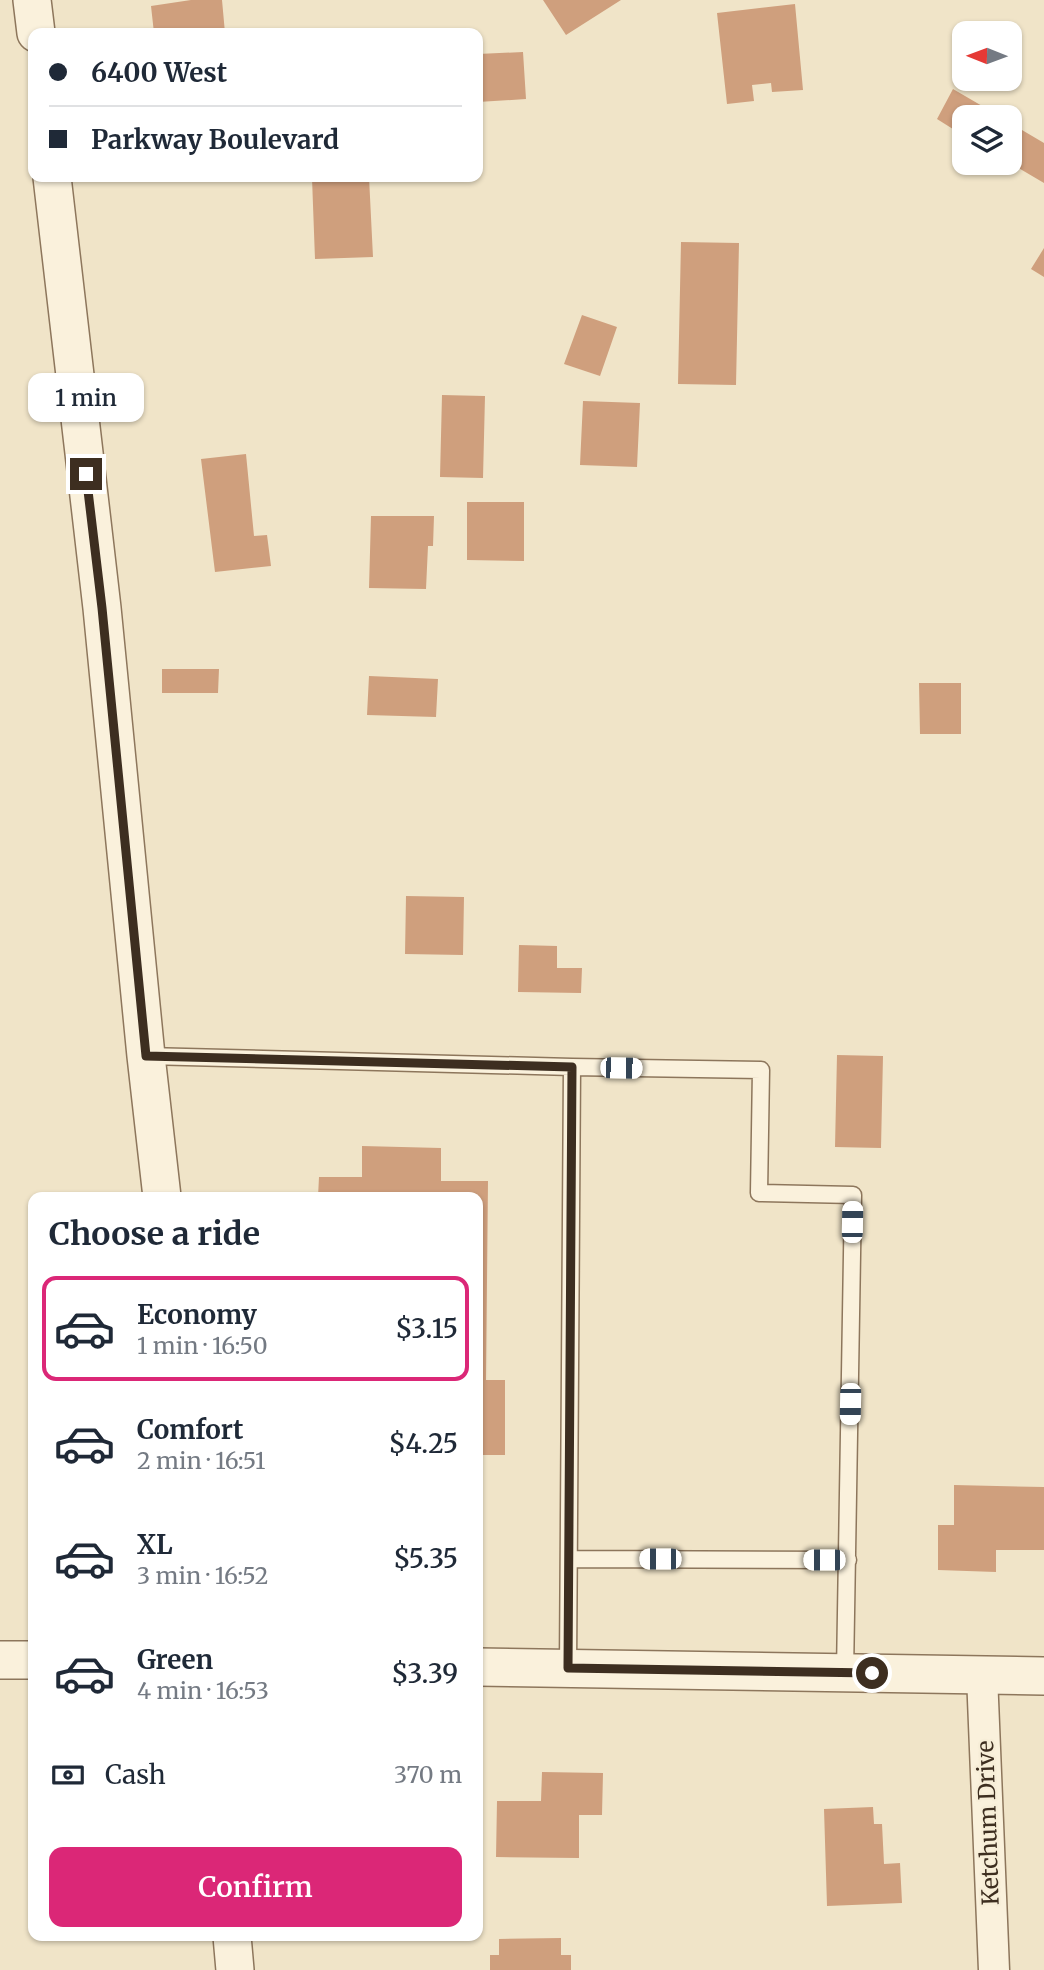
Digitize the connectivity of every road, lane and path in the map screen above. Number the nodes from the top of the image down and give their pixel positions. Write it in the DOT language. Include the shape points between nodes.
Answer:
graph roads {
  1 [pos="32,0"];
  2 [pos="35,28"];
  3 [pos="53,182"];
  4 [pos="146,1056"];
  5 [pos="572,1067"];
  6 [pos="161,1192"];
  7 [pos="569,1559"];
  8 [pos="848,1560"];
  9 [pos="0,1660"];
  10 [pos="28,1660"];
  11 [pos="483,1667"];
  12 [pos="568,1668"];
  13 [pos="845,1673"];
  14 [pos="982,1675"];
  15 [pos="1044,1676"];
  16 [pos="232,1941"];
  17 [pos="235,1970"];
  18 [pos="995,1970"];
  1 -- 2 [label="street"];
  3 -- 4 [label="street" via="102,608"];
  4 -- 5 [label="lane"];
  4 -- 6 [label="street"];
  5 -- 7 [label="lane"];
  5 -- 8 [label="lane" via="761,1070 759,1193 853,1195"];
  7 -- 8 [label="lane"];
  7 -- 12 [label="lane"];
  8 -- 13 [label="lane"];
  9 -- 10 [label="street"];
  11 -- 12 [label="street"];
  12 -- 13 [label="street"];
  13 -- 14 [label="street"];
  14 -- 15 [label="street"];
  14 -- 18 [label="street, Ketchum Drive"];
  16 -- 17 [label="street"];
}
